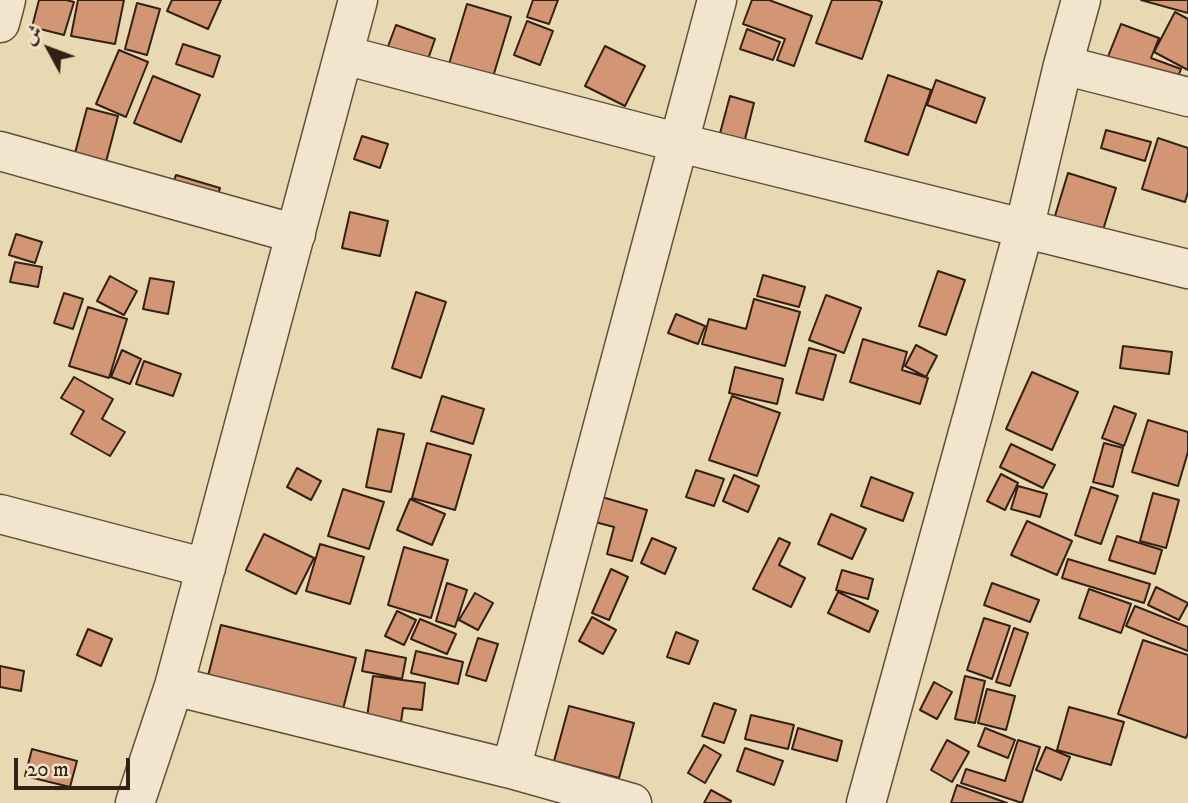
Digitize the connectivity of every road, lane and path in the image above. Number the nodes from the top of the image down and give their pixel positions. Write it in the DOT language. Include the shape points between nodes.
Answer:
graph roads {
  1 [pos="6,0"];
  2 [pos="358,0"];
  3 [pos="717,0"];
  4 [pos="1081,0"];
  5 [pos="0,23"];
  6 [pos="344,55"];
  7 [pos="1063,65"];
  8 [pos="1188,97"];
  9 [pos="680,143"];
  10 [pos="0,151"];
  11 [pos="1024,229"];
  12 [pos="296,234"];
  13 [pos="1188,269"];
  14 [pos="0,514"];
  15 [pos="206,568"];
  16 [pos="174,686"];
  17 [pos="511,769"];
  18 [pos="135,803"];
  19 [pos="632,803"];
  20 [pos="866,803"];
  1 -- 5 [label="street"];
  2 -- 6 [label="street"];
  3 -- 9 [label="street"];
  4 -- 7 [label="street"];
  6 -- 9 [label="street"];
  6 -- 12 [label="street"];
  7 -- 8 [label="street"];
  7 -- 11 [label="street"];
  9 -- 11 [label="street"];
  9 -- 17 [label="street"];
  10 -- 12 [label="street"];
  11 -- 13 [label="street"];
  11 -- 20 [label="street"];
  12 -- 15 [label="street"];
  14 -- 15 [label="street"];
  15 -- 16 [label="street"];
  16 -- 17 [label="street"];
  16 -- 18 [label="street"];
  17 -- 19 [label="street"];
}
